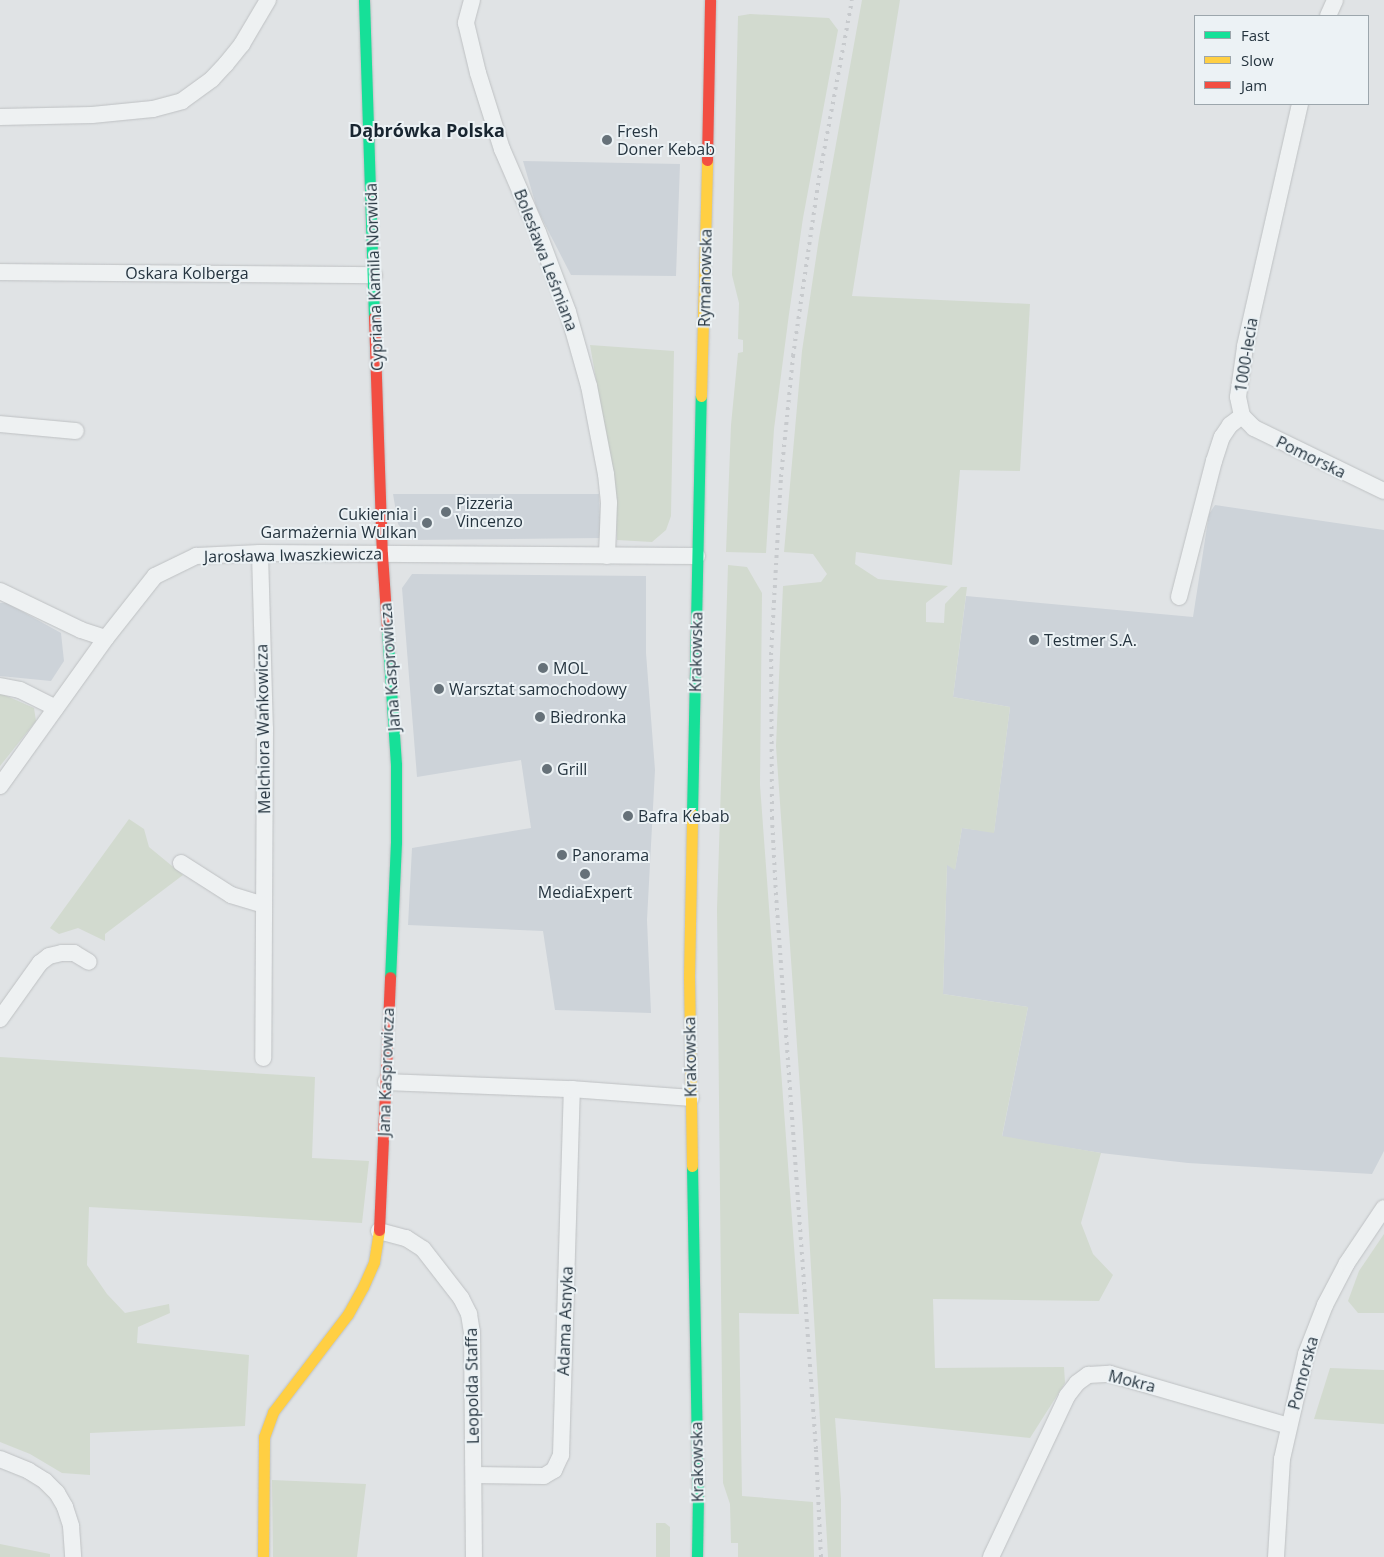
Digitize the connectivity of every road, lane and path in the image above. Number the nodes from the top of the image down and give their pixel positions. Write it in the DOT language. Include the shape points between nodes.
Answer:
graph roads {
  1 [pos="268,0"];
  2 [pos="472,0"];
  3 [pos="710,0"];
  4 [pos="1334,0"];
  5 [pos="362,2"];
  6 [pos="1328,15"];
  7 [pos="1300,105"];
  8 [pos="0,117"];
  9 [pos="0,272"];
  10 [pos="374,275"];
  11 [pos="1242,416"];
  12 [pos="0,424"];
  13 [pos="76,431"];
  14 [pos="1384,491"];
  15 [pos="260,553"];
  16 [pos="382,554"];
  17 [pos="607,556"];
  18 [pos="697,556"];
  19 [pos="0,591"];
  20 [pos="1179,597"];
  21 [pos="106,638"];
  22 [pos="0,686"];
  23 [pos="56,708"];
  24 [pos="0,786"];
  25 [pos="181,863"];
  26 [pos="264,905"];
  27 [pos="89,962"];
  28 [pos="0,1019"];
  29 [pos="263,1058"];
  30 [pos="386,1082"];
  31 [pos="572,1088"];
  32 [pos="691,1098"];
  33 [pos="1384,1208"];
  34 [pos="379,1232"];
  35 [pos="1289,1426"];
  36 [pos="0,1459"];
  37 [pos="474,1475"];
  38 [pos="73,1557"];
  39 [pos="263,1557"];
  40 [pos="474,1557"];
  41 [pos="697,1557"];
  42 [pos="991,1557"];
  43 [pos="1276,1557"];
  1 -- 8 [label="street" via="226,64 212,80 182,101 153,109 92,115"];
  2 -- 17 [label="street, Bolesława Leśmiana" via="466,23 478,73 502,149 565,303 589,386 606,474"];
  3 -- 18 [label="street, Rymanowska"];
  4 -- 6 [label="street"];
  5 -- 10 [label="street, Cypriana Kamila Norwida"];
  7 -- 11 [label="street, 1000-lecia" via="1240,375 1238,397"];
  9 -- 10 [label="street, Oskara Kolberga"];
  10 -- 16 [label="street, Cypriana Kamila Norwida"];
  11 -- 14 [label="street, Pomorska" via="1273,439"];
  11 -- 20 [label="street, 1000-lecia" via="1222,437"];
  12 -- 13 [label="street"];
  15 -- 16 [label="street, Jarosława Iwaszkiewicza"];
  15 -- 21 [label="street, Jarosława Iwaszkiewicza" via="196,556 155,576"];
  15 -- 26 [label="street, Melchiora Wańkowicza" via="265,730"];
  16 -- 17 [label="street, Jarosława Iwaszkiewicza"];
  16 -- 30 [label="street, Jana Kasprowicza" via="396,775"];
  17 -- 18 [label="street, Jarosława Iwaszkiewicza"];
  18 -- 32 [label="street, Krakowska"];
  19 -- 21 [label="street" via="81,630"];
  21 -- 23 [label="street, Jarosława Iwaszkiewicza"];
  22 -- 23 [label="street" via="20,690"];
  23 -- 24 [label="street, Jarosława Iwaszkiewicza"];
  25 -- 26 [label="street" via="230,895"];
  26 -- 29 [label="street, Melchiora Wańkowicza"];
  27 -- 28 [label="street" via="74,953 49,956 40,963"];
  30 -- 31 [label="street"];
  30 -- 34 [label="street, Jana Kasprowicza"];
  31 -- 32 [label="street"];
  31 -- 37 [label="street, Adama Asnyka" via="561,1455 554,1470 544,1476"];
  32 -- 41 [label="street, Krakowska"];
  33 -- 35 [label="street, Pomorska" via="1347,1263 1324,1305 1306,1354"];
  34 -- 37 [label="street, Leopolda Staffa" via="406,1238 423,1249 467,1308 472,1332"];
  34 -- 39 [label="street, Jana Kasprowicza" via="374,1262 363,1287 343,1321 273,1412 264,1437"];
  35 -- 42 [label="street, Mokra" via="1110,1374 1088,1375 1076,1383 1067,1396"];
  35 -- 43 [label="street, Pomorska" via="1280,1483"];
  36 -- 38 [label="street" via="45,1481 57,1493 71,1526"];
  37 -- 40 [label="street, Leopolda Staffa"];
}
